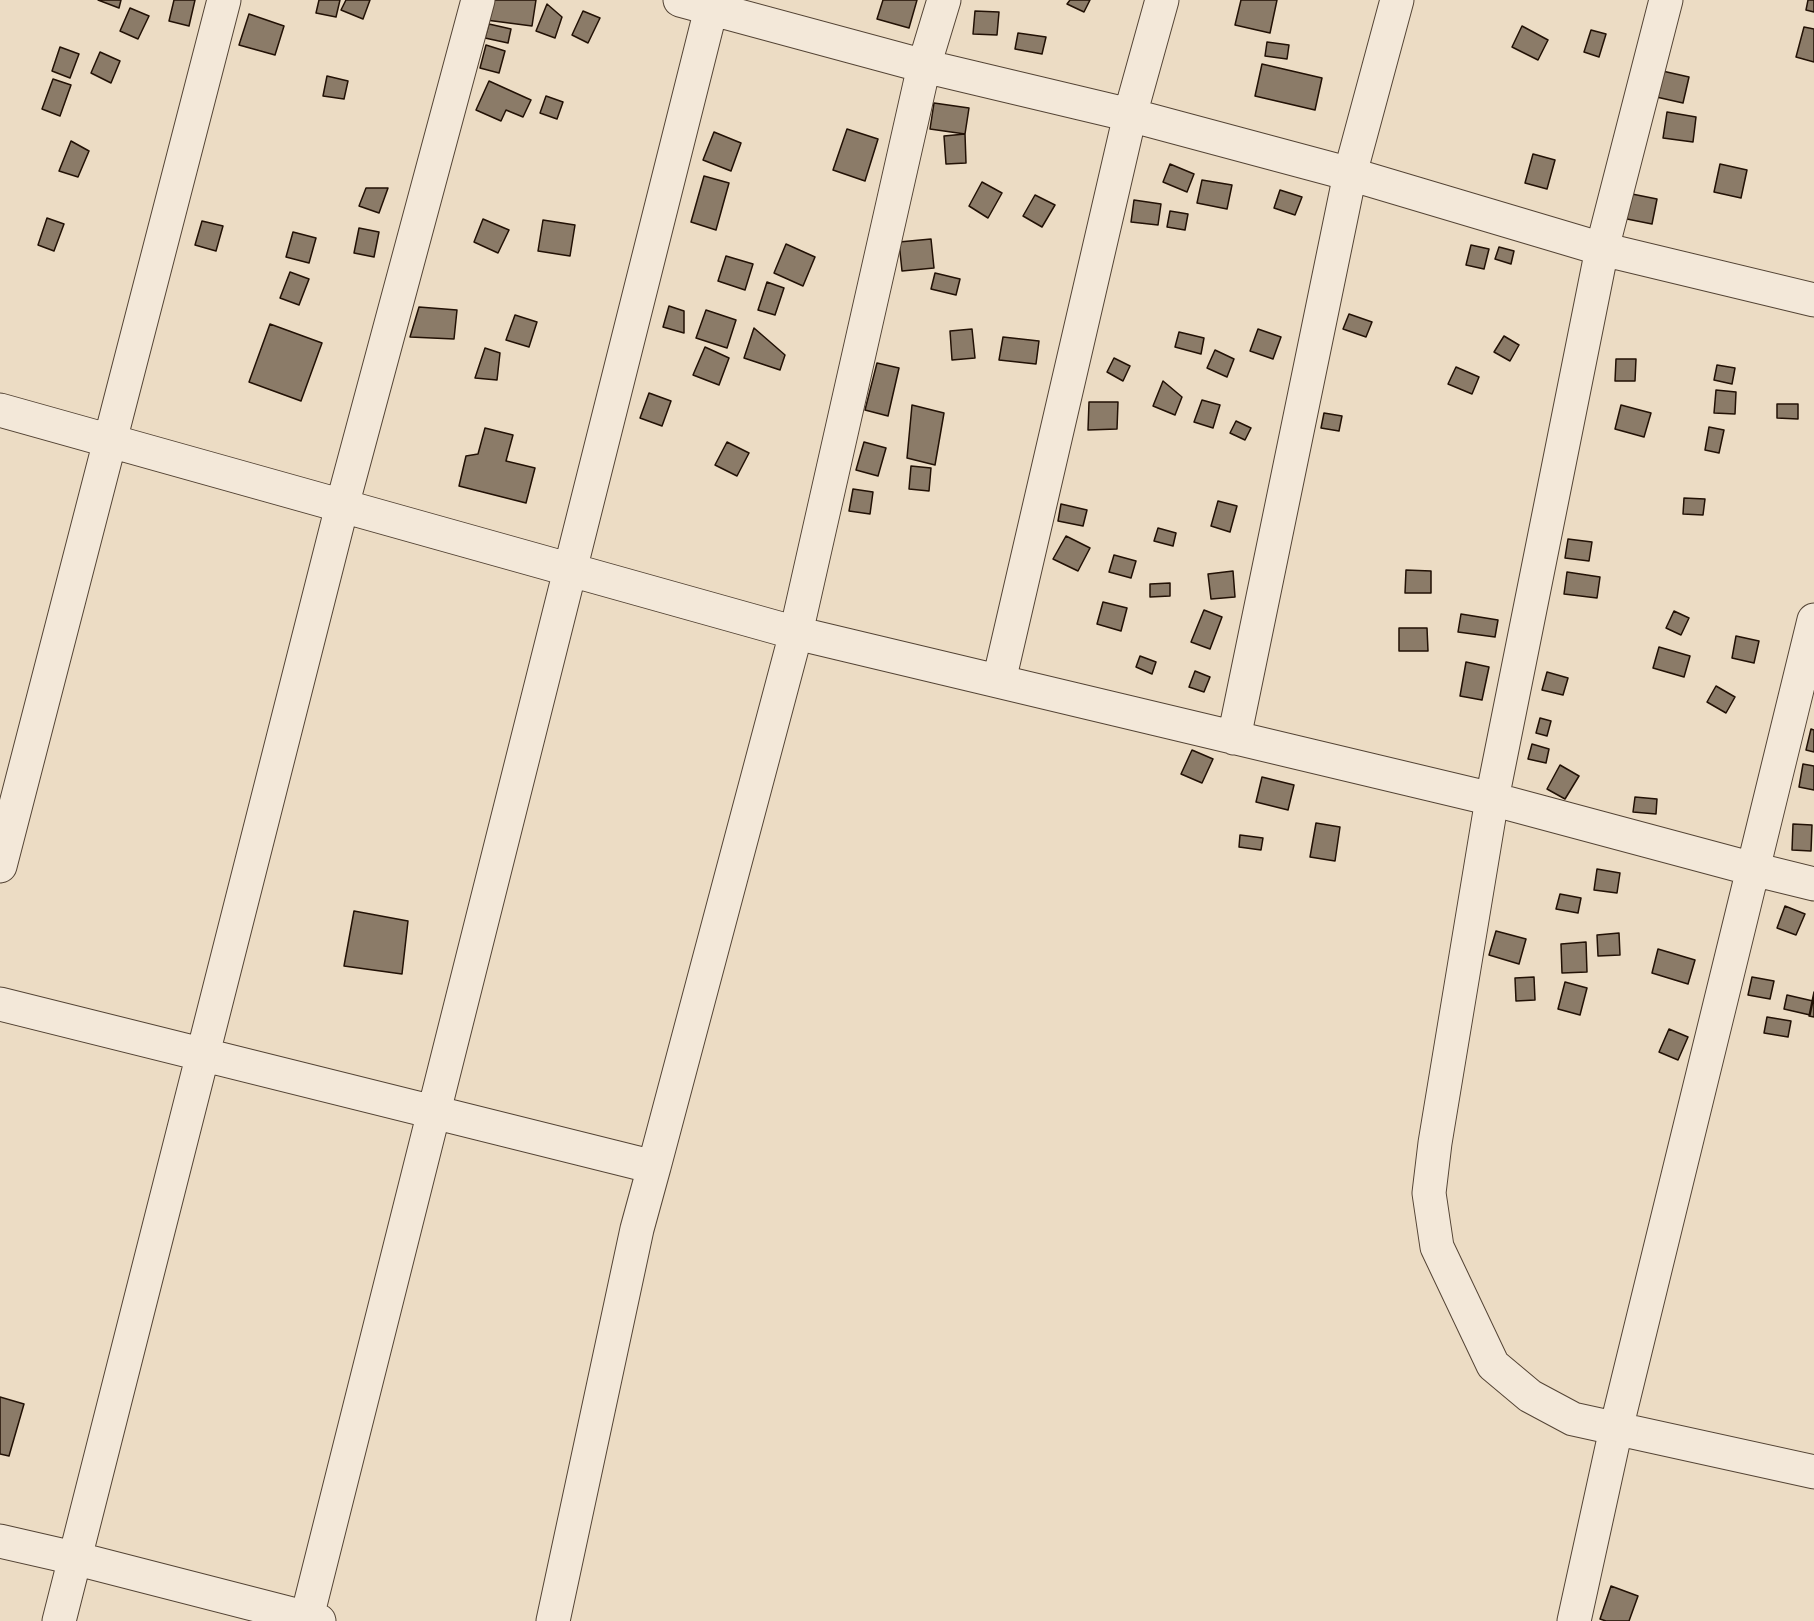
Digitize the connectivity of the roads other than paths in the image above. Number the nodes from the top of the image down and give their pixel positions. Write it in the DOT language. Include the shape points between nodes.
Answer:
graph roads {
  1 [pos="224,0"];
  2 [pos="478,0"];
  3 [pos="680,0"];
  4 [pos="944,0"];
  5 [pos="1162,0"];
  6 [pos="1397,0"];
  7 [pos="1666,0"];
  8 [pos="711,9"];
  9 [pos="924,66"];
  10 [pos="1130,115"];
  11 [pos="1350,174"];
  12 [pos="1602,249"];
  13 [pos="1814,300"];
  14 [pos="0,410"];
  15 [pos="110,441"];
  16 [pos="342,506"];
  17 [pos="570,570"];
  18 [pos="1814,620"];
  19 [pos="796,633"];
  20 [pos="999,681"];
  21 [pos="1234,738"];
  22 [pos="1492,799"];
  23 [pos="0,866"];
  24 [pos="1753,869"];
  25 [pos="1814,884"];
  26 [pos="0,1004"];
  27 [pos="202,1054"];
  28 [pos="435,1111"];
  29 [pos="654,1167"];
  30 [pos="1616,1429"];
  31 [pos="1814,1472"];
  32 [pos="0,1541"];
  33 [pos="74,1558"];
  34 [pos="311,1620"];
  35 [pos="59,1621"];
  36 [pos="553,1621"];
  37 [pos="1574,1621"];
  1 -- 15 [label="street"];
  2 -- 16 [label="street"];
  3 -- 8 [label="street"];
  4 -- 9 [label="street"];
  5 -- 10 [label="street"];
  6 -- 11 [label="street"];
  7 -- 12 [label="street"];
  8 -- 9 [label="street"];
  8 -- 17 [label="street"];
  9 -- 10 [label="street"];
  9 -- 19 [label="street"];
  10 -- 11 [label="street"];
  10 -- 20 [label="street"];
  11 -- 12 [label="street"];
  11 -- 21 [label="street"];
  12 -- 13 [label="street"];
  12 -- 22 [label="street"];
  14 -- 15 [label="street"];
  15 -- 16 [label="street"];
  15 -- 23 [label="street"];
  16 -- 17 [label="street"];
  16 -- 27 [label="street"];
  17 -- 19 [label="street"];
  17 -- 28 [label="street"];
  18 -- 24 [label="street"];
  19 -- 20 [label="street"];
  19 -- 29 [label="street"];
  20 -- 21 [label="street"];
  21 -- 22 [label="street"];
  22 -- 24 [label="street"];
  22 -- 30 [label="street" via="1435,1143 1429,1193 1437,1247 1493,1365 1530,1396 1573,1419"];
  24 -- 25 [label="street"];
  24 -- 30 [label="street"];
  26 -- 27 [label="street"];
  27 -- 28 [label="street"];
  27 -- 33 [label="street"];
  28 -- 29 [label="street"];
  28 -- 34 [label="street"];
  29 -- 36 [label="street" via="637,1229"];
  30 -- 31 [label="street"];
  30 -- 37 [label="street"];
  32 -- 33 [label="street"];
  33 -- 34 [label="street"];
  33 -- 35 [label="street"];
}
